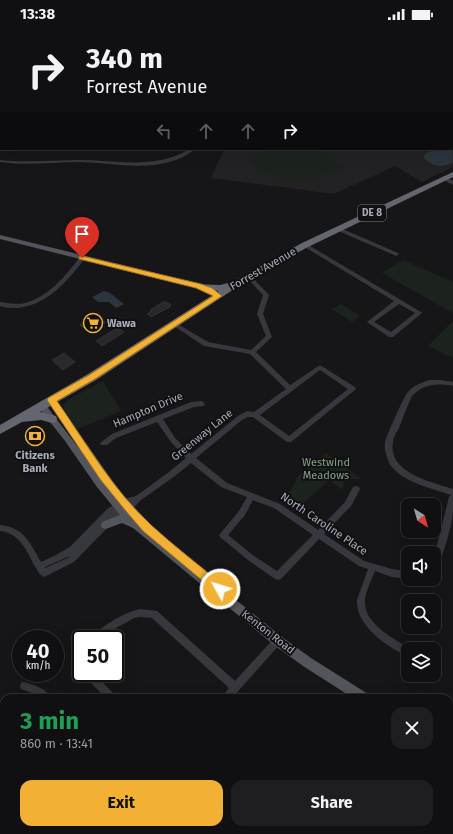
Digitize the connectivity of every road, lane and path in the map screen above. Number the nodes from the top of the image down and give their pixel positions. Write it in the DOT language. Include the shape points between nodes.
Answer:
graph roads {
  1 [pos="191,150"];
  2 [pos="0,161"];
  3 [pos="453,174"];
  4 [pos="444,178"];
  5 [pos="453,183"];
  6 [pos="338,230"];
  7 [pos="0,237"];
  8 [pos="305,245"];
  9 [pos="396,254"];
  10 [pos="82,258"];
  11 [pos="245,278"];
  12 [pos="198,286"];
  13 [pos="218,296"];
  14 [pos="398,301"];
  15 [pos="0,304"];
  16 [pos="202,307"];
  17 [pos="174,324"];
  18 [pos="252,352"];
  19 [pos="453,384"];
  20 [pos="290,389"];
  21 [pos="47,403"];
  22 [pos="202,404"];
  23 [pos="255,415"];
  24 [pos="158,418"];
  25 [pos="52,419"];
  26 [pos="17,421"];
  27 [pos="0,430"];
  28 [pos="104,443"];
  29 [pos="190,458"];
  30 [pos="356,489"];
  31 [pos="453,492"];
  32 [pos="251,496"];
  33 [pos="453,497"];
  34 [pos="123,507"];
  35 [pos="106,524"];
  36 [pos="0,528"];
  37 [pos="139,528"];
  38 [pos="318,534"];
  39 [pos="441,548"];
  40 [pos="39,566"];
  41 [pos="372,568"];
  42 [pos="401,574"];
  43 [pos="106,630"];
  44 [pos="279,639"];
  45 [pos="401,648"];
  46 [pos="96,682"];
  47 [pos="24,686"];
  48 [pos="236,688"];
  49 [pos="41,694"];
  50 [pos="108,694"];
  51 [pos="230,694"];
  52 [pos="358,694"];
  1 -- 2 [label="street" via="172,159 151,163"];
  3 -- 4 [label="highway, Forrest Avenue / DE 8"];
  4 -- 5 [label="street"];
  4 -- 6 [label="highway, Forrest Avenue / DE 8"];
  6 -- 8 [label="highway, Forrest Avenue / DE 8"];
  6 -- 9 [label="street"];
  7 -- 10 [label="main road"];
  8 -- 11 [label="highway, Forrest Avenue / DE 8"];
  8 -- 14 [label="street"];
  10 -- 12 [label="main road"];
  10 -- 15 [label="street" via="62,282 47,294 27,303 10,306"];
  11 -- 12 [label="highway" via="221,288"];
  11 -- 13 [label="highway, Forrest Avenue / DE 8"];
  11 -- 18 [label="street" via="266,296 260,314 269,337"];
  12 -- 13 [label="main road"];
  12 -- 16 [label="highway" via="206,296"];
  13 -- 16 [label="highway, Forrest Avenue / DE 8"];
  14 -- 14 [label="street" via="419,313 391,335 370,322"];
  16 -- 17 [label="highway, Forrest Avenue / DE 8"];
  17 -- 18 [label="street" via="206,344"];
  17 -- 21 [label="highway, Forrest Avenue / DE 8"];
  18 -- 20 [label="street"];
  19 -- 31 [label="street" via="427,382 414,389 388,447 394,463 407,475"];
  20 -- 23 [label="street, Greenway Lane"];
  20 -- 23 [label="street, Greenway Lane" via="320,367 353,389 289,440"];
  21 -- 25 [label="main road, Kenton Road"];
  21 -- 26 [label="highway, Forrest Avenue / DE 8"];
  21 -- 34 [label="main road, Kenton Road" via="103,476"];
  22 -- 24 [label="street, Hampton Drive" via="193,404"];
  23 -- 29 [label="street, Greenway Lane" via="247,414 240,418"];
  24 -- 28 [label="street, Hampton Drive" via="114,436"];
  24 -- 29 [label="street, North Caroline Place" via="173,440"];
  25 -- 26 [label="highway" via="41,416"];
  25 -- 34 [label="main road, Kenton Road" via="86,466"];
  26 -- 27 [label="highway, Forrest Avenue / DE 8"];
  29 -- 32 [label="street, North Caroline Place" via="224,485"];
  29 -- 34 [label="street, Greenway Lane" via="172,474"];
  30 -- 38 [label="street" via="348,504"];
  32 -- 38 [label="street, North Caroline Place" via="277,506"];
  32 -- 38 [label="street" via="242,513 223,534 251,558 278,576"];
  33 -- 39 [label="street"];
  34 -- 35 [label="street"];
  34 -- 37 [label="main road, Kenton Road"];
  34 -- 40 [label="street" via="107,513 76,547 65,555"];
  34 -- 44 [label="main road, Kenton Road"];
  35 -- 37 [label="main road" via="122,519"];
  35 -- 40 [label="street" via="71,560 44,573"];
  36 -- 40 [label="street" via="8,528 18,533"];
  37 -- 44 [label="main road, Kenton Road"];
  38 -- 41 [label="street, North Caroline Place" via="351,558"];
  41 -- 42 [label="street, North Caroline Place"];
  41 -- 45 [label="street" via="361,602 363,613 380,634"];
  43 -- 48 [label="street" via="134,615 154,614"];
  44 -- 48 [label="street"];
  44 -- 52 [label="main road, Kenton Road" via="307,662"];
  46 -- 50 [label="street"];
  47 -- 49 [label="street"];
  48 -- 51 [label="street"];
}
